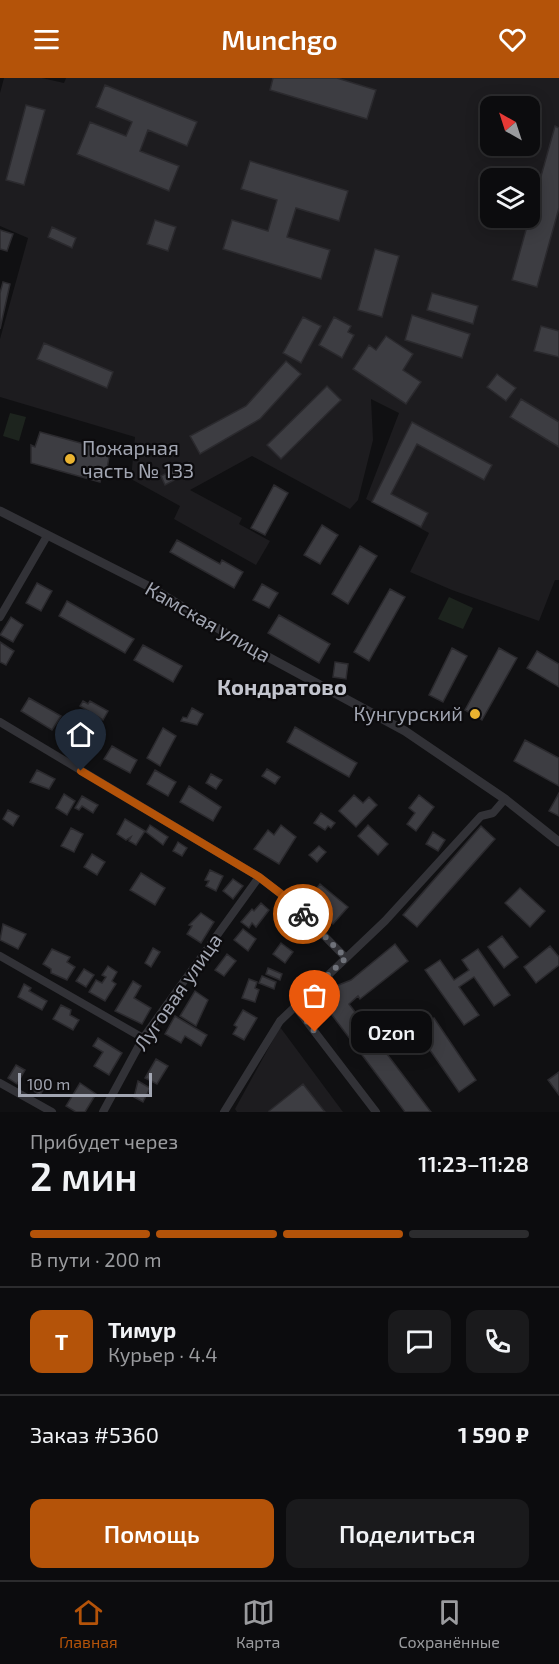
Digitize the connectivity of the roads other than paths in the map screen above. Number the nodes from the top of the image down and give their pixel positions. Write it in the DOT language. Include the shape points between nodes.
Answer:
graph roads {
  1 [pos="0,511"];
  2 [pos="47,536"];
  3 [pos="0,618"];
  4 [pos="0,722"];
  5 [pos="505,799"];
  6 [pos="559,842"];
  7 [pos="259,877"];
  8 [pos="0,956"];
  9 [pos="346,958"];
  10 [pos="295,1006"];
  11 [pos="143,1038"];
  12 [pos="0,1083"];
  13 [pos="52,1112"];
  14 [pos="103,1112"];
  15 [pos="224,1112"];
  16 [pos="376,1112"];
  1 -- 2 [label="street, Камская улица"];
  2 -- 3 [label="street"];
  2 -- 5 [label="street, Камская улица" via="150,587 242,643 405,731"];
  4 -- 7 [label="street"];
  5 -- 6 [label="street, Камская улица"];
  5 -- 9 [label="street" via="493,813 481,816"];
  7 -- 9 [label="street" via="289,900"];
  7 -- 11 [label="street, Луговая улица"];
  8 -- 11 [label="street"];
  9 -- 10 [label="street"];
  10 -- 15 [label="street" via="280,1021"];
  10 -- 16 [label="street"];
  11 -- 14 [label="street, Луговая улица"];
  12 -- 13 [label="street"];
}
